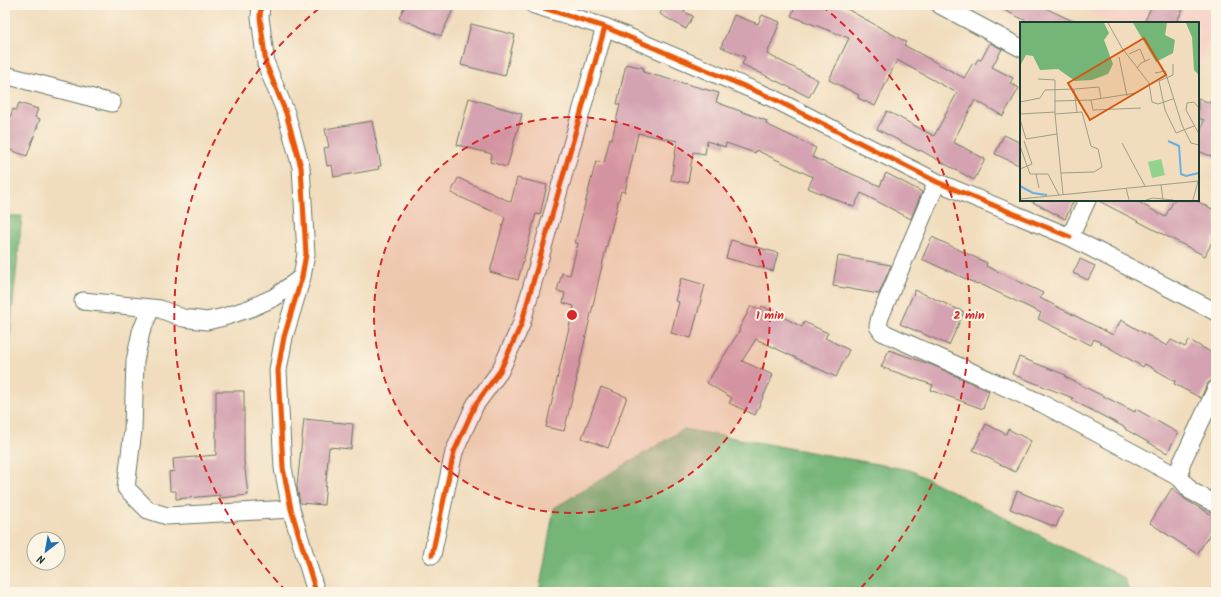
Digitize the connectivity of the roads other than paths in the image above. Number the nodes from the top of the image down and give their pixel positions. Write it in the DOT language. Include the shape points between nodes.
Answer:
graph roads {
  1 [pos="261,5"];
  2 [pos="534,5"];
  3 [pos="940,5"];
  4 [pos="605,27"];
  5 [pos="1020,47"];
  6 [pos="5,75"];
  7 [pos="112,103"];
  8 [pos="936,182"];
  9 [pos="1087,201"];
  10 [pos="1070,237"];
  11 [pos="302,277"];
  12 [pos="83,301"];
  13 [pos="151,308"];
  14 [pos="1216,312"];
  15 [pos="1216,389"];
  16 [pos="1180,478"];
  17 [pos="1216,504"];
  18 [pos="291,509"];
  19 [pos="432,554"];
  20 [pos="316,592"];
  1 -- 11 [label="street" via="260,17 266,64 286,113 301,167 306,254"];
  2 -- 4 [label="street"];
  3 -- 5 [label="street"];
  4 -- 8 [label="street" via="772,98"];
  4 -- 19 [label="street" via="521,325 500,370 475,405 454,452"];
  6 -- 7 [label="street"];
  8 -- 10 [label="street"];
  8 -- 16 [label="street" via="880,317 878,326 882,332 1041,404"];
  9 -- 10 [label="street"];
  10 -- 14 [label="street"];
  11 -- 13 [label="street" via="275,297 224,318 207,321 183,318"];
  11 -- 18 [label="street" via="284,337 278,370 283,468"];
  12 -- 13 [label="street"];
  13 -- 18 [label="street" via="141,332 135,361 133,430 126,488 148,510 167,516"];
  15 -- 16 [label="street" via="1181,464"];
  16 -- 17 [label="street" via="1191,491"];
  18 -- 20 [label="street"];
}
